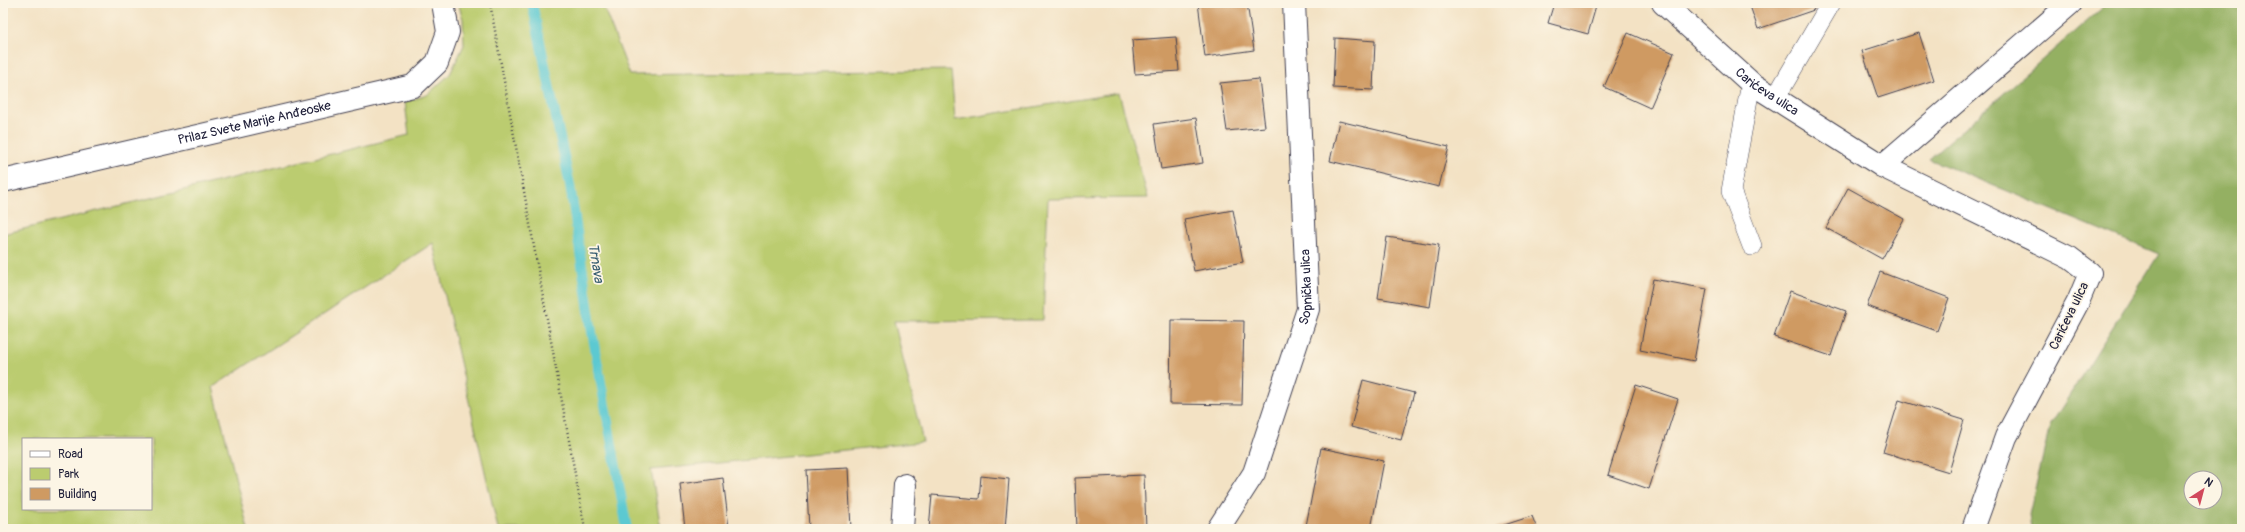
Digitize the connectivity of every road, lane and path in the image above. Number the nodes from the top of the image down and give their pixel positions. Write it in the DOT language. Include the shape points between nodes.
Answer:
graph roads {
  1 [pos="443,3"];
  2 [pos="490,3"];
  3 [pos="1294,3"];
  4 [pos="1663,3"];
  5 [pos="1831,3"];
  6 [pos="2071,3"];
  7 [pos="1752,83"];
  8 [pos="1776,97"];
  9 [pos="1882,166"];
  10 [pos="3,181"];
  11 [pos="1752,246"];
  12 [pos="905,485"];
  13 [pos="585,529"];
  14 [pos="902,529"];
  15 [pos="1218,529"];
  16 [pos="1973,529"];
  1 -- 10 [label="street, Prilaz Svete Marije Anđeoske" via="448,32 437,63 413,86"];
  2 -- 13 [label="path"];
  3 -- 15 [label="street, Sopnička ulica" via="1308,309 1254,473"];
  4 -- 7 [label="street, Carićeva ulica"];
  5 -- 8 [label="lane"];
  6 -- 9 [label="street"];
  7 -- 8 [label="street, Carićeva ulica"];
  7 -- 11 [label="lane" via="1731,191"];
  8 -- 9 [label="street, Carićeva ulica"];
  9 -- 16 [label="street, Carićeva ulica" via="2070,258 2090,273 2078,302 2006,437"];
  12 -- 14 [label="street"];
}
